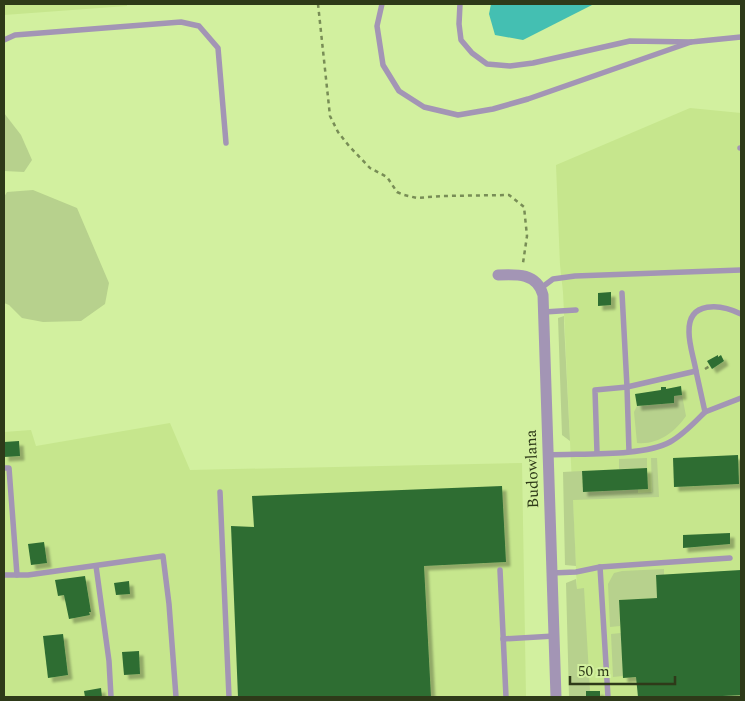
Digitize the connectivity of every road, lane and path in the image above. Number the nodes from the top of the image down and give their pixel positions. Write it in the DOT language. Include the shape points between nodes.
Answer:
graph roads {
  1 [pos="318,4"];
  2 [pos="382,4"];
  3 [pos="460,4"];
  4 [pos="741,36"];
  5 [pos="4,40"];
  6 [pos="691,42"];
  7 [pos="226,144"];
  8 [pos="741,270"];
  9 [pos="521,274"];
  10 [pos="498,275"];
  11 [pos="541,288"];
  12 [pos="622,293"];
  13 [pos="576,310"];
  14 [pos="544,312"];
  15 [pos="741,314"];
  16 [pos="696,371"];
  17 [pos="627,387"];
  18 [pos="741,398"];
  19 [pos="705,412"];
  20 [pos="630,452"];
  21 [pos="597,453"];
  22 [pos="548,455"];
  23 [pos="4,468"];
  24 [pos="220,492"];
  25 [pos="730,558"];
  26 [pos="96,566"];
  27 [pos="600,568"];
  28 [pos="500,570"];
  29 [pos="552,574"];
  30 [pos="4,575"];
  31 [pos="17,575"];
  32 [pos="554,636"];
  33 [pos="503,639"];
  34 [pos="111,697"];
  35 [pos="176,697"];
  36 [pos="229,697"];
  37 [pos="506,697"];
  38 [pos="556,697"];
  39 [pos="608,697"];
  1 -- 9 [label="path" via="330,116 338,132 370,168 387,177 397,192 404,195 417,198 509,195 524,207 527,236"];
  2 -- 6 [label="lane" via="376,26 383,65 399,91 424,108 458,115 493,109"];
  3 -- 6 [label="lane" via="461,40 487,64 533,63 630,41"];
  4 -- 6 [label="lane"];
  5 -- 7 [label="lane" via="15,35 181,22 199,26 218,48"];
  8 -- 11 [label="lane" via="575,276 553,279"];
  9 -- 10 [label="street"];
  9 -- 11 [label="street" via="533,279"];
  11 -- 14 [label="street, Budowlana"];
  12 -- 17 [label="lane"];
  13 -- 14 [label="lane"];
  14 -- 22 [label="street, Budowlana"];
  15 -- 16 [label="lane" via="710,306 694,314 688,335 696,359"];
  16 -- 17 [label="lane"];
  16 -- 19 [label="lane"];
  17 -- 20 [label="lane"];
  17 -- 21 [label="lane" via="595,390"];
  18 -- 19 [label="lane"];
  19 -- 20 [label="lane" via="670,442"];
  20 -- 21 [label="lane"];
  21 -- 22 [label="lane"];
  22 -- 29 [label="street, Budowlana"];
  23 -- 31 [label="lane" via="9,468"];
  24 -- 36 [label="lane"];
  25 -- 27 [label="lane"];
  26 -- 31 [label="lane"];
  26 -- 34 [label="lane"];
  26 -- 35 [label="lane" via="163,556"];
  27 -- 29 [label="lane"];
  27 -- 39 [label="lane"];
  28 -- 33 [label="lane"];
  29 -- 32 [label="street, Budowlana"];
  30 -- 31 [label="lane"];
  32 -- 33 [label="lane"];
  32 -- 38 [label="street, Budowlana"];
  33 -- 37 [label="lane"];
}
